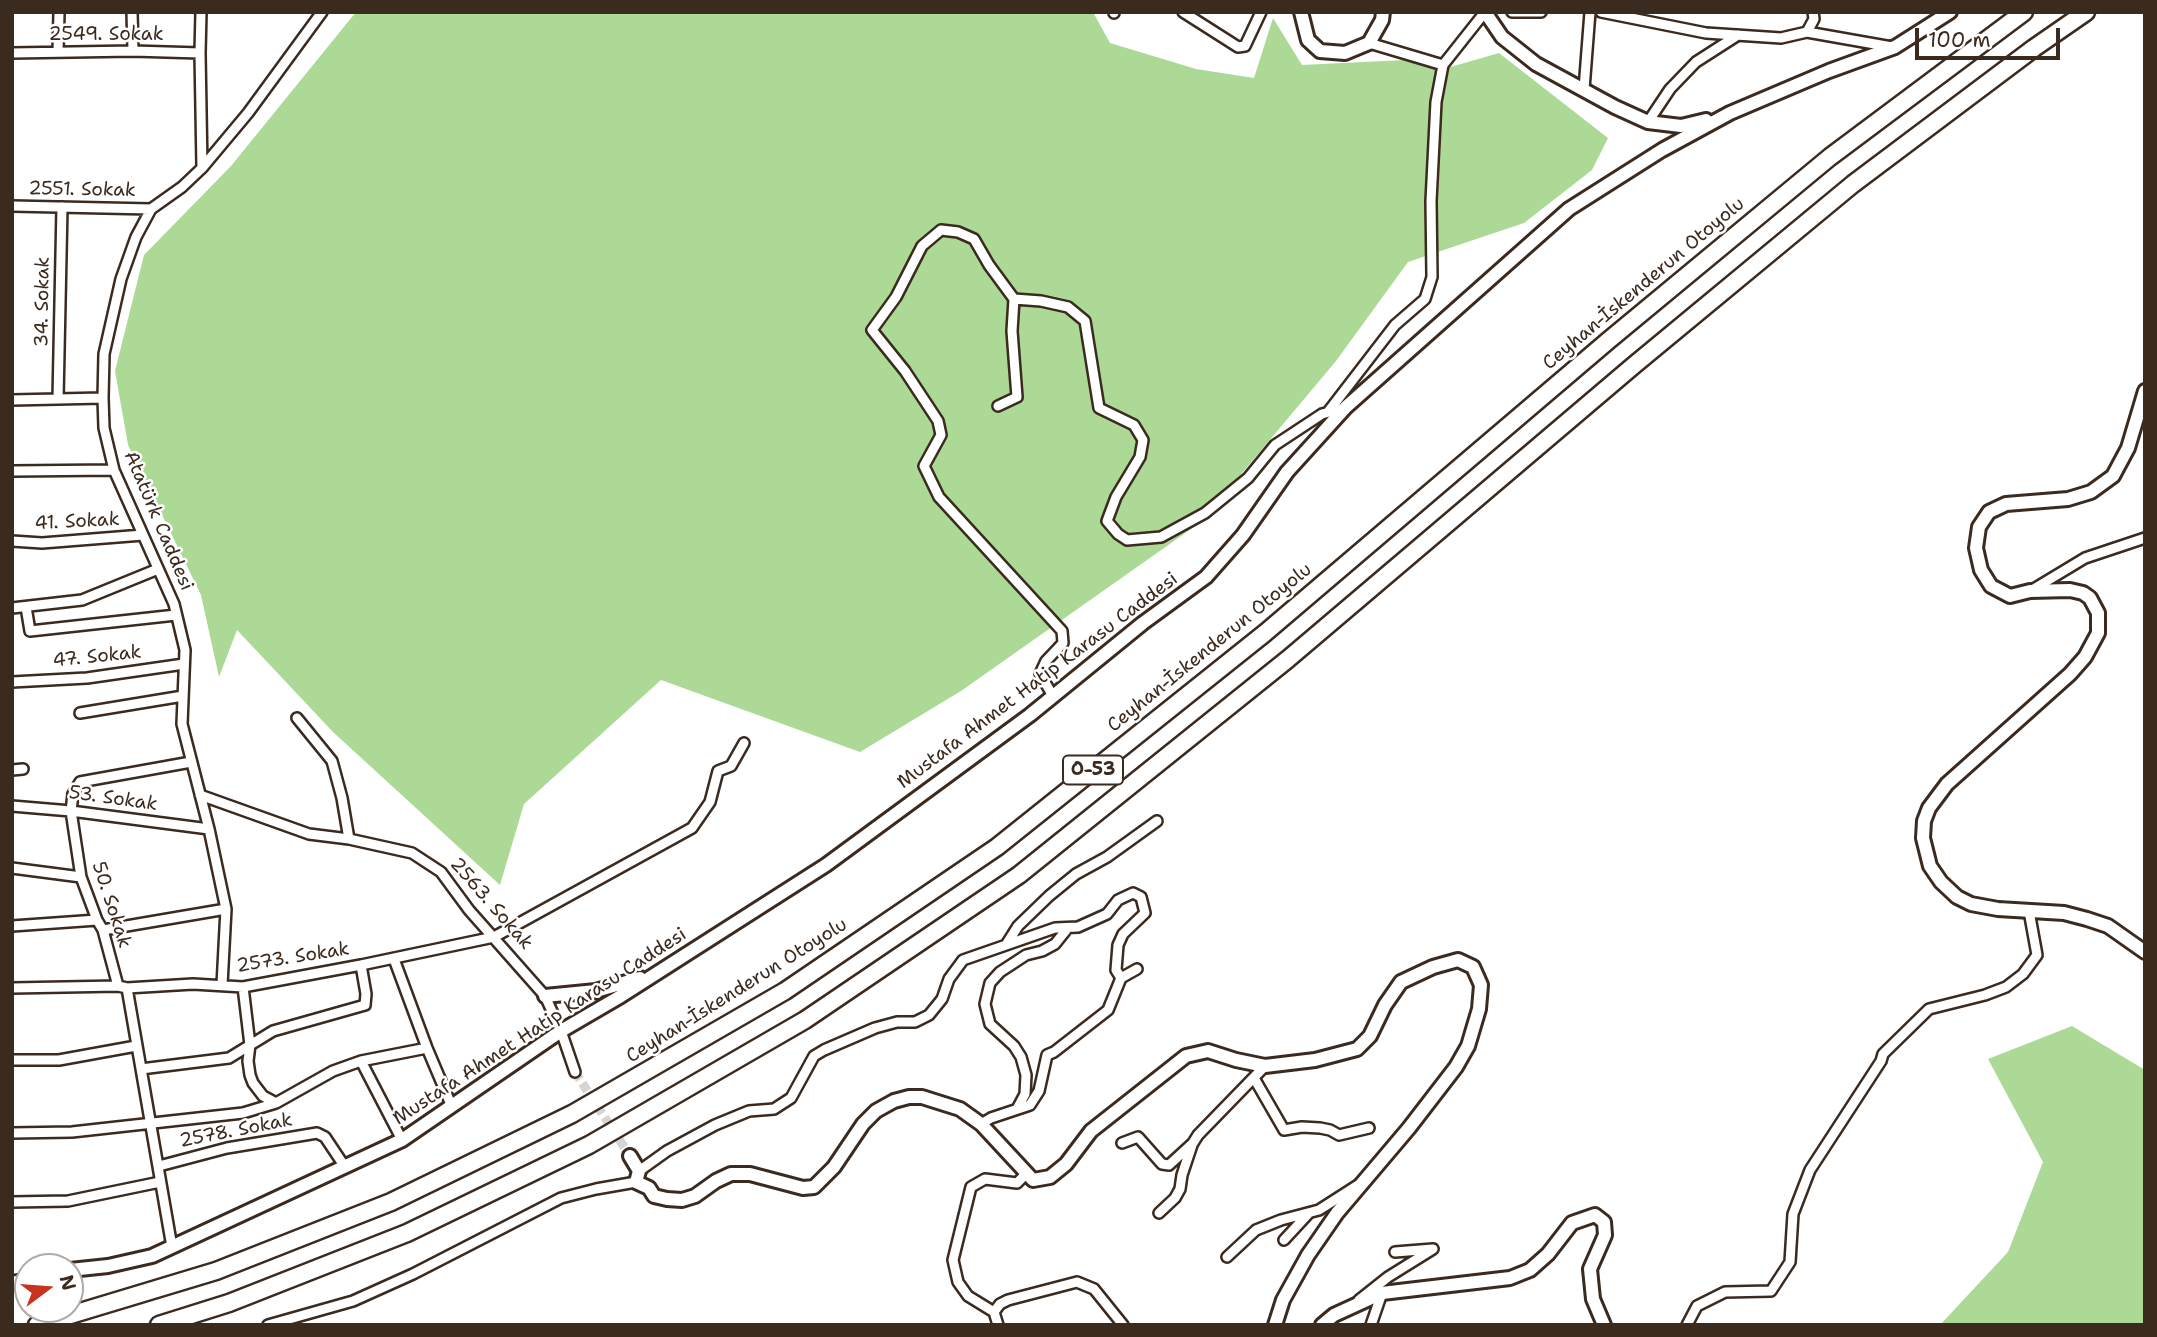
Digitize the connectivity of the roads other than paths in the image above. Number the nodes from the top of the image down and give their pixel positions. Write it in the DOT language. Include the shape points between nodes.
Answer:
graph roads {
  1 [pos="59,12"];
  2 [pos="132,12"];
  3 [pos="201,12"];
  4 [pos="322,12"];
  5 [pos="1183,12"];
  6 [pos="1261,12"];
  7 [pos="1301,12"];
  8 [pos="1383,12"];
  9 [pos="1485,12"];
  10 [pos="1512,12"];
  11 [pos="1541,12"];
  12 [pos="1590,12"];
  13 [pos="1601,12"];
  14 [pos="1813,12"];
  15 [pos="1950,12"];
  16 [pos="2024,12"];
  17 [pos="2086,12"];
  18 [pos="1808,32"];
  19 [pos="1738,35"];
  20 [pos="1369,43"];
  21 [pos="1895,47"];
  22 [pos="133,51"];
  23 [pos="58,52"];
  24 [pos="12,53"];
  25 [pos="200,53"];
  26 [pos="1443,65"];
  27 [pos="1584,89"];
  28 [pos="1730,113"];
  29 [pos="1648,122"];
  30 [pos="202,168"];
  31 [pos="12,206"];
  32 [pos="62,207"];
  33 [pos="151,209"];
  34 [pos="1014,299"];
  35 [pos="2145,391"];
  36 [pos="103,398"];
  37 [pos="58,399"];
  38 [pos="12,400"];
  39 [pos="998,406"];
  40 [pos="1346,407"];
  41 [pos="1328,412"];
  42 [pos="114,470"];
  43 [pos="12,471"];
  44 [pos="143,535"];
  45 [pos="2145,538"];
  46 [pos="12,541"];
  47 [pos="158,569"];
  48 [pos="2030,591"];
  49 [pos="26,607"];
  50 [pos="12,608"];
  51 [pos="176,615"];
  52 [pos="184,664"];
  53 [pos="12,682"];
  54 [pos="183,696"];
  55 [pos="1053,696"];
  56 [pos="80,713"];
  57 [pos="297,718"];
  58 [pos="744,743"];
  59 [pos="191,761"];
  60 [pos="200,794"];
  61 [pos="12,806"];
  62 [pos="71,811"];
  63 [pos="1157,821"];
  64 [pos="209,829"];
  65 [pos="349,839"];
  66 [pos="12,868"];
  67 [pos="81,877"];
  68 [pos="226,909"];
  69 [pos="2029,911"];
  70 [pos="97,920"];
  71 [pos="12,926"];
  72 [pos="1067,929"];
  73 [pos="103,930"];
  74 [pos="494,937"];
  75 [pos="1006,945"];
  76 [pos="2145,952"];
  77 [pos="394,959"];
  78 [pos="361,965"];
  79 [pos="1137,969"];
  80 [pos="662,970"];
  81 [pos="1121,978"];
  82 [pos="222,985"];
  83 [pos="123,987"];
  84 [pos="243,987"];
  85 [pos="12,988"];
  86 [pos="545,996"];
  87 [pos="561,1031"];
  88 [pos="250,1045"];
  89 [pos="136,1046"];
  90 [pos="427,1048"];
  91 [pos="12,1060"];
  92 [pos="360,1061"];
  93 [pos="1265,1066"];
  94 [pos="141,1069"];
  95 [pos="575,1072"];
  96 [pos="1254,1078"];
  97 [pos="276,1103"];
  98 [pos="452,1107"];
  99 [pos="1017,1110"];
  100 [pos="151,1124"];
  101 [pos="981,1124"];
  102 [pos="1369,1128"];
  103 [pos="12,1133"];
  104 [pos="402,1140"];
  105 [pos="1122,1143"];
  106 [pos="1193,1143"];
  107 [pos="630,1156"];
  108 [pos="159,1166"];
  109 [pos="345,1167"];
  110 [pos="1026,1174"];
  111 [pos="638,1177"];
  112 [pos="160,1182"];
  113 [pos="1362,1182"];
  114 [pos="12,1202"];
  115 [pos="1159,1213"];
  116 [pos="1309,1213"];
  117 [pos="1284,1240"];
  118 [pos="172,1247"];
  119 [pos="1395,1252"];
  120 [pos="1227,1257"];
  121 [pos="84,1269"];
  122 [pos="1382,1293"];
  123 [pos="1353,1306"];
  124 [pos="994,1312"];
  125 [pos="37,1325"];
  126 [pos="159,1325"];
  127 [pos="268,1325"];
  128 [pos="998,1325"];
  129 [pos="1123,1325"];
  130 [pos="1275,1325"];
  131 [pos="1322,1325"];
  132 [pos="1371,1325"];
  133 [pos="1604,1325"];
  134 [pos="1687,1325"];
  1 -- 23 [label="street"];
  2 -- 22 [label="street"];
  3 -- 25 [label="street"];
  4 -- 30 [label="street, Atatürk Caddesi"];
  5 -- 6 [label="street" via="1238,47 1245,46"];
  7 -- 20 [label="street" via="1308,40 1320,51 1345,53"];
  8 -- 20 [label="street"];
  9 -- 26 [label="street"];
  9 -- 27 [label="street" via="1503,37 1536,64"];
  10 -- 11 [label="street"];
  12 -- 27 [label="street"];
  13 -- 19 [label="street"];
  14 -- 18 [label="street"];
  15 -- 21 [label="street, Mustafa Ahmet Hatip Karasu Caddesi"];
  16 -- 125 [label="highway, Ceyhan-İskenderun Otoyolu / O-53" via="1830,157 1265,633 997,847 785,991 572,1114 391,1202 216,1271"];
  17 -- 126 [label="highway, O-53" via="1853,184 1288,659 1007,883 805,1020 589,1145 407,1233 229,1303"];
  18 -- 19 [label="street" via="1782,38"];
  18 -- 21 [label="street"];
  19 -- 29 [label="street" via="1696,62"];
  20 -- 26 [label="street"];
  21 -- 28 [label="street, Mustafa Ahmet Hatip Karasu Caddesi"];
  22 -- 23 [label="street, 2549. Sokak"];
  22 -- 25 [label="street, 2549. Sokak"];
  23 -- 24 [label="street, 2549. Sokak"];
  25 -- 30 [label="street"];
  26 -- 41 [label="street" via="1436,102 1432,277 1425,299 1395,325"];
  27 -- 29 [label="street"];
  28 -- 29 [label="street" via="1681,126"];
  28 -- 40 [label="street, Mustafa Ahmet Hatip Karasu Caddesi" via="1569,209"];
  30 -- 33 [label="street, Atatürk Caddesi"];
  31 -- 32 [label="street, 2551. Sokak"];
  32 -- 33 [label="street, 2551. Sokak"];
  32 -- 37 [label="street, 34. Sokak"];
  33 -- 36 [label="street, Atatürk Caddesi" via="121,278 104,354"];
  34 -- 39 [label="street" via="1017,397"];
  34 -- 41 [label="street" via="1068,307 1085,321 1099,408 1134,425 1143,440 1140,457 1107,521 1127,540 1161,537 1205,513 1248,478 1275,445"];
  34 -- 55 [label="street" via="974,239 941,230 922,246 896,297 872,330 938,421 941,435 924,466 939,497 1062,631 1063,643 1040,674"];
  35 -- 48 [label="street" via="2129,449 2113,476 2091,492 2068,499 2006,503 1989,512 1979,527 1976,548 1991,586 2010,596"];
  36 -- 37 [label="street"];
  36 -- 42 [label="street, Atatürk Caddesi" via="104,428"];
  37 -- 38 [label="street"];
  40 -- 41 [label="street"];
  40 -- 55 [label="street, Mustafa Ahmet Hatip Karasu Caddesi" via="1287,472 1206,578"];
  42 -- 43 [label="street"];
  42 -- 44 [label="street, Atatürk Caddesi"];
  44 -- 46 [label="street, 41. Sokak"];
  44 -- 47 [label="street, Atatürk Caddesi"];
  45 -- 48 [label="street" via="2085,558"];
  47 -- 49 [label="street" via="82,600"];
  47 -- 51 [label="street, Atatürk Caddesi"];
  48 -- 69 [label="street" via="2083,593 2098,613 2098,633 2070,674 1947,784 1929,808 1923,838 1930,866 1957,897 1971,904"];
  49 -- 50 [label="street"];
  49 -- 51 [label="street" via="30,631"];
  51 -- 52 [label="street, Atatürk Caddesi"];
  52 -- 53 [label="street, 47. Sokak" via="87,678"];
  52 -- 54 [label="street, Atatürk Caddesi"];
  54 -- 56 [label="street"];
  54 -- 59 [label="street, Atatürk Caddesi" via="182,724"];
  55 -- 80 [label="street, Mustafa Ahmet Hatip Karasu Caddesi" via="826,865"];
  57 -- 65 [label="street" via="332,761"];
  58 -- 74 [label="street, 2573. Sokak" via="731,766 718,771 710,802 692,828"];
  59 -- 60 [label="street, Atatürk Caddesi"];
  59 -- 62 [label="street" via="80,782"];
  60 -- 64 [label="street, Atatürk Caddesi"];
  60 -- 65 [label="street, 2563. Sokak" via="309,834"];
  61 -- 62 [label="street, 53. Sokak"];
  62 -- 64 [label="street, 53. Sokak"];
  62 -- 67 [label="street, 50. Sokak"];
  63 -- 75 [label="street" via="1049,896 1018,926"];
  64 -- 68 [label="street, Atatürk Caddesi"];
  65 -- 74 [label="street, 2563. Sokak" via="412,853 441,872"];
  66 -- 67 [label="street"];
  67 -- 70 [label="street, 50. Sokak"];
  68 -- 73 [label="street"];
  68 -- 82 [label="street, Atatürk Caddesi"];
  69 -- 76 [label="street" via="2064,913 2108,926"];
  69 -- 134 [label="street" via="2036,955 2023,974 1985,995 1929,1009 1883,1054 1810,1170 1793,1214 1790,1262 1771,1291 1725,1292 1697,1306"];
  70 -- 71 [label="street"];
  70 -- 73 [label="street, 50. Sokak"];
  72 -- 75 [label="street" via="1055,928"];
  72 -- 81 [label="street" via="1107,914 1118,900 1133,893 1141,897 1145,914 1118,944 1116,970"];
  72 -- 99 [label="street" via="1055,944 1026,955 990,983 985,1004 990,1024 1014,1046 1027,1075"];
  73 -- 83 [label="street, 50. Sokak"];
  74 -- 77 [label="street, 2573. Sokak"];
  74 -- 86 [label="street, 2563. Sokak"];
  75 -- 111 [label="street" via="963,960 929,1015 915,1022 875,1028 824,1050 814,1056 791,1098 774,1109 749,1111 715,1125 667,1151"];
  77 -- 78 [label="street, 2573. Sokak"];
  77 -- 90 [label="street"];
  78 -- 84 [label="street, 2573. Sokak"];
  78 -- 88 [label="street" via="365,1005 273,1031"];
  79 -- 81 [label="street"];
  80 -- 86 [label="street" via="596,991"];
  80 -- 87 [label="street, Mustafa Ahmet Hatip Karasu Caddesi"];
  81 -- 99 [label="street" via="1108,1010 1047,1055 1040,1091 1030,1105"];
  82 -- 83 [label="street, 2573. Sokak"];
  82 -- 84 [label="street, 2573. Sokak"];
  83 -- 85 [label="street, 2573. Sokak"];
  83 -- 89 [label="street, 50. Sokak"];
  84 -- 88 [label="street"];
  86 -- 87 [label="street, 2563. Sokak"];
  87 -- 95 [label="street, 2563. Sokak"];
  87 -- 98 [label="street, Mustafa Ahmet Hatip Karasu Caddesi"];
  88 -- 94 [label="street" via="229,1058"];
  88 -- 97 [label="street" via="253,1083"];
  89 -- 91 [label="street" via="59,1060"];
  89 -- 94 [label="street, 50. Sokak"];
  90 -- 92 [label="street"];
  90 -- 98 [label="street"];
  92 -- 97 [label="street" via="333,1070"];
  92 -- 104 [label="street"];
  93 -- 96 [label="street"];
  93 -- 110 [label="street" via="1208,1051 1186,1056 1091,1131 1050,1177 1033,1180"];
  93 -- 113 [label="street" via="1357,1049 1370,1036 1401,982 1458,960 1473,967 1481,985 1468,1046 1409,1128"];
  94 -- 100 [label="street, 50. Sokak"];
  96 -- 102 [label="street" via="1284,1130 1320,1128 1339,1135"];
  96 -- 106 [label="street"];
  97 -- 100 [label="street" via="243,1113"];
  98 -- 104 [label="street, Mustafa Ahmet Hatip Karasu Caddesi"];
  99 -- 101 [label="street"];
  100 -- 103 [label="street"];
  100 -- 108 [label="street, 50. Sokak"];
  101 -- 110 [label="street"];
  101 -- 111 [label="street" via="960,1109 909,1097 876,1111 814,1187 731,1174 682,1200 654,1196"];
  104 -- 109 [label="street, Mustafa Ahmet Hatip Karasu Caddesi"];
  105 -- 106 [label="street" via="1138,1138 1162,1164 1169,1165"];
  106 -- 115 [label="street" via="1180,1189"];
  107 -- 111 [label="street"];
  108 -- 109 [label="street, 2578. Sokak" via="227,1148 317,1133 325,1137"];
  108 -- 112 [label="street, 50. Sokak"];
  109 -- 118 [label="street, Mustafa Ahmet Hatip Karasu Caddesi"];
  110 -- 124 [label="street" via="1017,1183 985,1179 971,1187 957,1238 953,1260 958,1282 968,1296"];
  111 -- 127 [label="street" via="561,1198 353,1301"];
  112 -- 114 [label="street" via="68,1201"];
  112 -- 118 [label="street, 50. Sokak"];
  113 -- 116 [label="street"];
  113 -- 130 [label="street" via="1308,1255"];
  116 -- 117 [label="street"];
  116 -- 120 [label="street" via="1256,1230"];
  118 -- 121 [label="street, Mustafa Ahmet Hatip Karasu Caddesi" via="152,1256"];
  119 -- 123 [label="street" via="1433,1249"];
  122 -- 123 [label="street"];
  122 -- 132 [label="street"];
  122 -- 133 [label="street" via="1510,1278 1530,1270 1572,1223 1595,1215 1604,1222 1605,1235 1590,1269 1593,1299"];
  123 -- 131 [label="street"];
  124 -- 128 [label="street"];
  124 -- 129 [label="street" via="1008,1300 1076,1282 1094,1289"];
}
